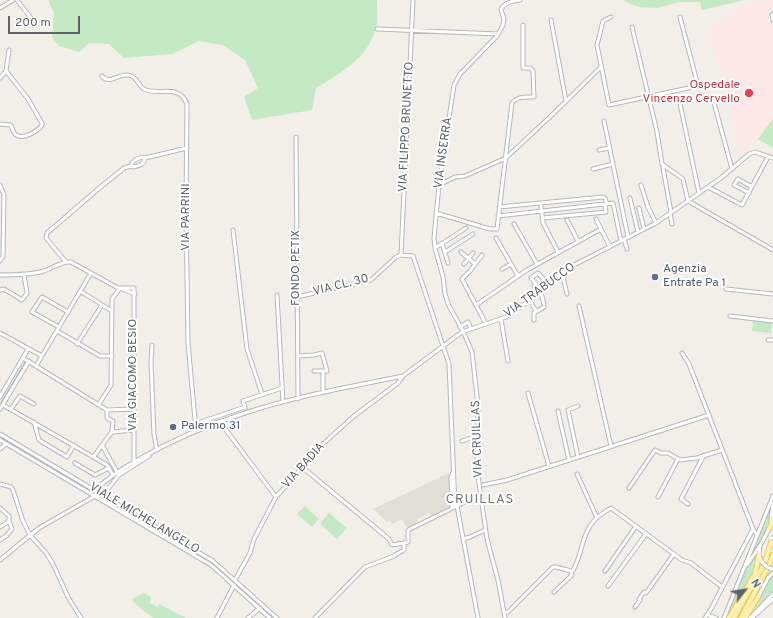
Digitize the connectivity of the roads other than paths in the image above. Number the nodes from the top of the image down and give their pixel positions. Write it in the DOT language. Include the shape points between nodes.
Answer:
graph roads {
  1 [pos="13,0"];
  2 [pos="17,0"];
  3 [pos="414,0"];
  4 [pos="520,0"];
  5 [pos="0,8"];
  6 [pos="773,14"];
  7 [pos="611,17"];
  8 [pos="680,17"];
  9 [pos="551,20"];
  10 [pos="773,20"];
  11 [pos="33,25"];
  12 [pos="523,25"];
  13 [pos="632,27"];
  14 [pos="377,29"];
  15 [pos="412,30"];
  16 [pos="498,34"];
  17 [pos="9,50"];
  18 [pos="601,67"];
  19 [pos="6,71"];
  20 [pos="102,76"];
  21 [pos="0,78"];
  22 [pos="649,97"];
  23 [pos="679,99"];
  24 [pos="713,99"];
  25 [pos="566,101"];
  26 [pos="604,121"];
  27 [pos="0,124"];
  28 [pos="296,137"];
  29 [pos="186,148"];
  30 [pos="609,148"];
  31 [pos="599,150"];
  32 [pos="768,157"];
  33 [pos="145,158"];
  34 [pos="506,158"];
  35 [pos="773,158"];
  36 [pos="613,164"];
  37 [pos="131,166"];
  38 [pos="664,166"];
  39 [pos="593,169"];
  40 [pos="732,169"];
  41 [pos="641,184"];
  42 [pos="438,185"];
  43 [pos="0,186"];
  44 [pos="708,187"];
  45 [pos="752,187"];
  46 [pos="699,193"];
  47 [pos="749,193"];
  48 [pos="630,198"];
  49 [pos="688,201"];
  50 [pos="606,204"];
  51 [pos="541,206"];
  52 [pos="499,207"];
  53 [pos="585,207"];
  54 [pos="639,208"];
  55 [pos="542,212"];
  56 [pos="436,213"];
  57 [pos="671,213"];
  58 [pos="586,214"];
  59 [pos="498,216"];
  60 [pos="542,218"];
  61 [pos="596,219"];
  62 [pos="567,220"];
  63 [pos="656,223"];
  64 [pos="514,224"];
  65 [pos="672,224"];
  66 [pos="466,228"];
  67 [pos="601,229"];
  68 [pos="644,229"];
  69 [pos="233,230"];
  70 [pos="638,232"];
  71 [pos="457,234"];
  72 [pos="472,234"];
  73 [pos="628,237"];
  74 [pos="496,238"];
  75 [pos="624,240"];
  76 [pos="461,241"];
  77 [pos="578,242"];
  78 [pos="621,242"];
  79 [pos="442,244"];
  80 [pos="610,247"];
  81 [pos="435,248"];
  82 [pos="627,249"];
  83 [pos="773,250"];
  84 [pos="445,252"];
  85 [pos="461,252"];
  86 [pos="558,252"];
  87 [pos="473,253"];
  88 [pos="1,254"];
  89 [pos="401,255"];
  90 [pos="482,255"];
  91 [pos="469,259"];
  92 [pos="0,261"];
  93 [pos="66,262"];
  94 [pos="448,263"];
  95 [pos="464,264"];
  96 [pos="476,264"];
  97 [pos="511,264"];
  98 [pos="537,264"];
  99 [pos="502,269"];
  100 [pos="91,273"];
  101 [pos="562,273"];
  102 [pos="0,275"];
  103 [pos="24,275"];
  104 [pos="518,276"];
  105 [pos="549,285"];
  106 [pos="120,288"];
  107 [pos="726,289"];
  108 [pos="0,290"];
  109 [pos="80,291"];
  110 [pos="540,293"];
  111 [pos="135,294"];
  112 [pos="567,294"];
  113 [pos="773,294"];
  114 [pos="277,295"];
  115 [pos="297,297"];
  116 [pos="112,299"];
  117 [pos="530,300"];
  118 [pos="102,304"];
  119 [pos="476,305"];
  120 [pos="579,306"];
  121 [pos="107,308"];
  122 [pos="112,311"];
  123 [pos="536,311"];
  124 [pos="68,312"];
  125 [pos="730,316"];
  126 [pos="501,319"];
  127 [pos="534,320"];
  128 [pos="773,321"];
  129 [pos="486,324"];
  130 [pos="460,326"];
  131 [pos="59,327"];
  132 [pos="472,328"];
  133 [pos="57,331"];
  134 [pos="463,331"];
  135 [pos="0,333"];
  136 [pos="768,340"];
  137 [pos="773,340"];
  138 [pos="77,344"];
  139 [pos="152,346"];
  140 [pos="442,346"];
  141 [pos="28,349"];
  142 [pos="682,353"];
  143 [pos="42,356"];
  144 [pos="112,356"];
  145 [pos="298,356"];
  146 [pos="23,358"];
  147 [pos="29,361"];
  148 [pos="508,361"];
  149 [pos="36,366"];
  150 [pos="314,371"];
  151 [pos="323,371"];
  152 [pos="403,376"];
  153 [pos="282,388"];
  154 [pos="323,392"];
  155 [pos="528,393"];
  156 [pos="262,394"];
  157 [pos="0,397"];
  158 [pos="298,399"];
  159 [pos="283,402"];
  160 [pos="34,404"];
  161 [pos="99,404"];
  162 [pos="3,405"];
  163 [pos="578,406"];
  164 [pos="245,407"];
  165 [pos="134,409"];
  166 [pos="0,410"];
  167 [pos="12,410"];
  168 [pos="107,410"];
  169 [pos="558,411"];
  170 [pos="246,412"];
  171 [pos="708,415"];
  172 [pos="34,422"];
  173 [pos="220,422"];
  174 [pos="195,424"];
  175 [pos="134,430"];
  176 [pos="196,431"];
  177 [pos="112,432"];
  178 [pos="0,434"];
  179 [pos="477,436"];
  180 [pos="0,440"];
  181 [pos="462,441"];
  182 [pos="6,444"];
  183 [pos="74,445"];
  184 [pos="102,445"];
  185 [pos="610,446"];
  186 [pos="22,447"];
  187 [pos="0,449"];
  188 [pos="157,450"];
  189 [pos="722,450"];
  190 [pos="19,451"];
  191 [pos="704,455"];
  192 [pos="94,456"];
  193 [pos="578,456"];
  194 [pos="678,459"];
  195 [pos="569,460"];
  196 [pos="134,461"];
  197 [pos="75,462"];
  198 [pos="549,466"];
  199 [pos="302,467"];
  200 [pos="109,468"];
  201 [pos="117,472"];
  202 [pos="577,474"];
  203 [pos="112,475"];
  204 [pos="0,484"];
  205 [pos="481,485"];
  206 [pos="629,488"];
  207 [pos="94,490"];
  208 [pos="480,494"];
  209 [pos="103,495"];
  210 [pos="95,496"];
  211 [pos="773,496"];
  212 [pos="276,497"];
  213 [pos="658,498"];
  214 [pos="688,504"];
  215 [pos="773,504"];
  216 [pos="454,507"];
  217 [pos="0,508"];
  218 [pos="597,518"];
  219 [pos="773,518"];
  220 [pos="145,520"];
  221 [pos="9,521"];
  222 [pos="142,524"];
  223 [pos="636,526"];
  224 [pos="0,527"];
  225 [pos="770,528"];
  226 [pos="753,529"];
  227 [pos="485,530"];
  228 [pos="646,534"];
  229 [pos="30,535"];
  230 [pos="757,535"];
  231 [pos="772,538"];
  232 [pos="463,539"];
  233 [pos="0,540"];
  234 [pos="404,543"];
  235 [pos="761,544"];
  236 [pos="674,554"];
  237 [pos="759,555"];
  238 [pos="773,555"];
  239 [pos="0,560"];
  240 [pos="763,563"];
  241 [pos="773,569"];
  242 [pos="605,571"];
  243 [pos="572,572"];
  244 [pos="773,573"];
  245 [pos="741,575"];
  246 [pos="235,580"];
  247 [pos="234,585"];
  248 [pos="608,586"];
  249 [pos="722,587"];
  250 [pos="554,592"];
  251 [pos="773,594"];
  252 [pos="758,596"];
  253 [pos="773,598"];
  254 [pos="636,607"];
  255 [pos="260,608"];
  256 [pos="504,613"];
  257 [pos="707,615"];
  258 [pos="81,618"];
  259 [pos="217,618"];
  260 [pos="248,618"];
  261 [pos="270,618"];
  262 [pos="278,618"];
  263 [pos="315,618"];
  264 [pos="478,618"];
  265 [pos="505,618"];
  266 [pos="705,618"];
  267 [pos="716,618"];
  268 [pos="724,618"];
  269 [pos="730,618"];
  270 [pos="734,618"];
  271 [pos="741,618"];
  272 [pos="749,618"];
  1 -- 5 [label="street"];
  2 -- 11 [label="street" via="31,18"];
  3 -- 15 [label="street, VIA FILIPPO BRUNETTO"];
  4 -- 16 [label="street, VIA INSERRA" via="512,1 501,9 504,19"];
  6 -- 10 [label="street"];
  7 -- 18 [label="street" via="603,21 597,45"];
  8 -- 22 [label="street" via="698,86"];
  9 -- 25 [label="street"];
  12 -- 34 [label="street" via="523,68 530,68 533,72 534,96 518,98 512,103"];
  13 -- 22 [label="street"];
  14 -- 15 [label="street"];
  15 -- 16 [label="street"];
  15 -- 89 [label="street, VIA FILIPPO BRUNETTO"];
  16 -- 42 [label="street, VIA INSERRA" via="460,74 454,85"];
  17 -- 19 [label="street"];
  18 -- 22 [label="street" via="609,105"];
  18 -- 25 [label="street"];
  19 -- 21 [label="street"];
  19 -- 27 [label="street" via="34,109 42,125 34,132 20,136 15,134 11,125"];
  20 -- 29 [label="street, VIA PARRINI" via="108,80 125,75 132,76 146,90 172,92 185,98 188,104"];
  22 -- 38 [label="street"];
  23 -- 46 [label="street"];
  24 -- 40 [label="street"];
  25 -- 34 [label="street"];
  26 -- 30 [label="street"];
  28 -- 115 [label="street, FONDO PETIX"];
  29 -- 33 [label="street"];
  29 -- 174 [label="street, VIA PARRINI" via="188,343"];
  30 -- 31 [label="street"];
  30 -- 36 [label="street"];
  32 -- 35 [label="street, VIA TRABUCCO"];
  32 -- 40 [label="street, VIA TRABUCCO" via="751,153"];
  32 -- 45 [label="street"];
  33 -- 37 [label="street" via="136,159"];
  33 -- 37 [label="street" via="139,166"];
  34 -- 42 [label="street"];
  34 -- 52 [label="street"];
  36 -- 39 [label="street"];
  36 -- 73 [label="street"];
  37 -- 93 [label="street" via="124,168 47,233 46,238"];
  38 -- 49 [label="street" via="683,178"];
  38 -- 57 [label="street"];
  40 -- 44 [label="street, VIA TRABUCCO"];
  41 -- 63 [label="street"];
  42 -- 56 [label="street, VIA INSERRA"];
  43 -- 88 [label="street" via="4,196"];
  44 -- 46 [label="street, VIA TRABUCCO"];
  44 -- 47 [label="street" via="742,205"];
  45 -- 47 [label="street"];
  45 -- 47 [label="street" via="738,180 734,185"];
  46 -- 49 [label="street, VIA TRABUCCO"];
  48 -- 70 [label="street"];
  49 -- 57 [label="street, VIA TRABUCCO"];
  49 -- 83 [label="street"];
  50 -- 52 [label="street" via="603,197"];
  50 -- 53 [label="street"];
  50 -- 58 [label="street" via="606,212"];
  50 -- 78 [label="street" via="613,203"];
  51 -- 55 [label="street"];
  52 -- 59 [label="street"];
  53 -- 55 [label="street"];
  53 -- 58 [label="street"];
  54 -- 68 [label="street"];
  55 -- 59 [label="street"];
  55 -- 60 [label="street"];
  56 -- 59 [label="street" via="490,229 497,229"];
  56 -- 81 [label="street, VIA INSERRA"];
  57 -- 63 [label="street, VIA TRABUCCO"];
  57 -- 65 [label="street"];
  58 -- 60 [label="street"];
  60 -- 86 [label="street"];
  61 -- 67 [label="street"];
  62 -- 77 [label="street"];
  63 -- 68 [label="street, VIA TRABUCCO"];
  64 -- 98 [label="street"];
  66 -- 71 [label="street"];
  67 -- 77 [label="street"];
  67 -- 80 [label="street"];
  68 -- 70 [label="street, VIA TRABUCCO"];
  69 -- 156 [label="street" via="247,349"];
  70 -- 73 [label="street, VIA TRABUCCO"];
  71 -- 76 [label="street"];
  71 -- 79 [label="street"];
  72 -- 76 [label="street"];
  73 -- 75 [label="street, VIA TRABUCCO"];
  74 -- 97 [label="street"];
  75 -- 78 [label="street, VIA TRABUCCO"];
  75 -- 82 [label="street"];
  76 -- 84 [label="street"];
  77 -- 86 [label="street"];
  78 -- 80 [label="street, VIA TRABUCCO"];
  79 -- 81 [label="street"];
  79 -- 84 [label="street"];
  80 -- 101 [label="street, VIA TRABUCCO"];
  81 -- 130 [label="street, VIA INSERRA" via="448,306"];
  84 -- 94 [label="street"];
  85 -- 91 [label="street"];
  86 -- 98 [label="street"];
  87 -- 91 [label="street"];
  88 -- 92 [label="street"];
  89 -- 115 [label="street, VIA CL. 30" via="371,280"];
  89 -- 140 [label="street" via="413,256"];
  90 -- 96 [label="street"];
  91 -- 95 [label="street"];
  91 -- 96 [label="street"];
  93 -- 100 [label="street" via="71,262"];
  93 -- 103 [label="street" via="44,271"];
  96 -- 119 [label="street" via="462,279"];
  97 -- 99 [label="street"];
  97 -- 104 [label="street"];
  98 -- 104 [label="street"];
  100 -- 106 [label="street"];
  100 -- 109 [label="street"];
  101 -- 105 [label="street, VIA TRABUCCO"];
  101 -- 112 [label="street"];
  102 -- 103 [label="street"];
  103 -- 108 [label="street" via="27,293 22,300"];
  104 -- 119 [label="street"];
  105 -- 110 [label="street, VIA TRABUCCO"];
  105 -- 110 [label="street" via="538,273 531,278"];
  106 -- 111 [label="street"];
  106 -- 111 [label="street, VIA GIACOMO BESIO" via="134,288"];
  106 -- 116 [label="street"];
  107 -- 113 [label="street"];
  109 -- 118 [label="street"];
  109 -- 124 [label="street"];
  110 -- 117 [label="street, VIA TRABUCCO"];
  110 -- 123 [label="street" via="544,306"];
  111 -- 165 [label="street, VIA GIACOMO BESIO"];
  114 -- 153 [label="street"];
  115 -- 145 [label="street, FONDO PETIX"];
  116 -- 121 [label="street"];
  116 -- 122 [label="street"];
  117 -- 123 [label="street"];
  117 -- 126 [label="street, VIA TRABUCCO"];
  118 -- 121 [label="street"];
  118 -- 138 [label="street"];
  119 -- 129 [label="street"];
  120 -- 185 [label="street"];
  121 -- 122 [label="street"];
  122 -- 144 [label="street"];
  123 -- 127 [label="street"];
  124 -- 131 [label="street"];
  124 -- 131 [label="street" via="42,297 32,312"];
  125 -- 128 [label="street"];
  126 -- 129 [label="street, VIA TRABUCCO"];
  126 -- 148 [label="street"];
  129 -- 132 [label="street, VIA TRABUCCO"];
  130 -- 132 [label="street" via="468,322"];
  130 -- 134 [label="street, VIA INSERRA"];
  131 -- 133 [label="street"];
  132 -- 134 [label="street, VIA TRABUCCO"];
  133 -- 138 [label="street"];
  133 -- 143 [label="street"];
  134 -- 140 [label="street, VIA TRABUCCO"];
  134 -- 179 [label="street, VIA CRUILLAS" via="474,360 478,404"];
  135 -- 141 [label="street"];
  136 -- 137 [label="street"];
  138 -- 144 [label="street" via="100,356"];
  139 -- 188 [label="street" via="154,435"];
  140 -- 152 [label="street, VIA TRABUCCO"];
  140 -- 216 [label="street" via="449,364"];
  141 -- 143 [label="street"];
  141 -- 146 [label="street"];
  142 -- 171 [label="street" via="689,364"];
  143 -- 149 [label="street"];
  144 -- 161 [label="street" via="111,386"];
  145 -- 151 [label="street" via="322,353 327,371"];
  145 -- 158 [label="street, FONDO PETIX"];
  146 -- 147 [label="street"];
  146 -- 157 [label="street"];
  147 -- 149 [label="street"];
  147 -- 162 [label="street"];
  149 -- 161 [label="street"];
  150 -- 151 [label="street"];
  151 -- 154 [label="street"];
  152 -- 154 [label="street"];
  152 -- 199 [label="street, VIA BADIA" via="398,383 354,416 324,443"];
  153 -- 156 [label="street"];
  153 -- 159 [label="street"];
  154 -- 158 [label="street"];
  155 -- 198 [label="street"];
  156 -- 164 [label="street" via="243,400"];
  158 -- 159 [label="street"];
  159 -- 170 [label="street"];
  160 -- 167 [label="street" via="20,396"];
  161 -- 168 [label="street"];
  162 -- 166 [label="street"];
  162 -- 167 [label="street"];
  163 -- 193 [label="street" via="569,408 568,411"];
  164 -- 170 [label="street"];
  164 -- 174 [label="street"];
  165 -- 168 [label="street"];
  165 -- 175 [label="street, VIA GIACOMO BESIO"];
  167 -- 172 [label="street"];
  168 -- 177 [label="street" via="107,418 113,421"];
  169 -- 195 [label="street"];
  170 -- 173 [label="street"];
  171 -- 185 [label="street"];
  171 -- 189 [label="street"];
  172 -- 183 [label="street"];
  172 -- 183 [label="street" via="39,440 67,457"];
  173 -- 176 [label="street"];
  173 -- 212 [label="street"];
  174 -- 176 [label="street, VIA PARRINI"];
  175 -- 177 [label="street"];
  175 -- 196 [label="street, VIA GIACOMO BESIO"];
  176 -- 188 [label="street"];
  177 -- 184 [label="street"];
  178 -- 186 [label="street, VIALE MICHELANGELO"];
  179 -- 181 [label="street"];
  179 -- 205 [label="street, VIA CRUILLAS" via="477,467"];
  180 -- 182 [label="street, VIALE MICHELANGELO"];
  182 -- 187 [label="street"];
  182 -- 190 [label="street, VIALE MICHELANGELO"];
  183 -- 192 [label="street"];
  184 -- 192 [label="street"];
  184 -- 201 [label="street"];
  185 -- 193 [label="street"];
  186 -- 190 [label="street"];
  186 -- 207 [label="street, VIALE MICHELANGELO"];
  188 -- 196 [label="street"];
  188 -- 209 [label="street" via="119,475"];
  189 -- 191 [label="street"];
  189 -- 226 [label="street"];
  190 -- 210 [label="street, VIALE MICHELANGELO"];
  191 -- 194 [label="street" via="686,460"];
  191 -- 214 [label="street" via="681,499"];
  192 -- 200 [label="street"];
  193 -- 195 [label="street"];
  194 -- 206 [label="street" via="655,450"];
  194 -- 213 [label="street"];
  195 -- 198 [label="street"];
  196 -- 201 [label="street"];
  197 -- 200 [label="street" via="95,475"];
  198 -- 205 [label="street" via="507,480"];
  199 -- 212 [label="street, VIA BADIA"];
  199 -- 234 [label="street" via="380,531 392,545"];
  200 -- 203 [label="street"];
  201 -- 203 [label="street"];
  202 -- 218 [label="street"];
  203 -- 207 [label="street"];
  204 -- 229 [label="street" via="13,490"];
  205 -- 208 [label="street, VIA CRUILLAS"];
  207 -- 209 [label="street, VIALE MICHELANGELO"];
  208 -- 216 [label="street"];
  208 -- 227 [label="street, VIA CRUILLAS"];
  209 -- 220 [label="street, VIALE MICHELANGELO"];
  210 -- 222 [label="street, VIALE MICHELANGELO"];
  210 -- 229 [label="street"];
  211 -- 230 [label="street"];
  212 -- 246 [label="street, VIA BADIA"];
  215 -- 225 [label="street"];
  216 -- 232 [label="street"];
  216 -- 234 [label="street" via="410,529 408,542"];
  217 -- 221 [label="street" via="9,516"];
  218 -- 223 [label="street" via="611,508"];
  218 -- 243 [label="street" via="589,527"];
  219 -- 225 [label="main road"];
  220 -- 222 [label="street"];
  220 -- 246 [label="street, VIALE MICHELANGELO" via="213,561"];
  221 -- 224 [label="street"];
  221 -- 233 [label="street" via="12,529"];
  222 -- 247 [label="street, VIALE MICHELANGELO" via="211,565"];
  223 -- 228 [label="street"];
  223 -- 242 [label="street"];
  225 -- 235 [label="street"];
  226 -- 230 [label="street"];
  226 -- 249 [label="street"];
  227 -- 232 [label="street"];
  227 -- 256 [label="street, VIA CRUILLAS"];
  228 -- 236 [label="street"];
  228 -- 248 [label="street"];
  229 -- 239 [label="street"];
  229 -- 258 [label="street" via="53,564"];
  230 -- 245 [label="street"];
  231 -- 235 [label="street"];
  231 -- 240 [label="main road"];
  232 -- 264 [label="street"];
  234 -- 263 [label="street" via="404,550 395,556 365,567"];
  235 -- 237 [label="street"];
  235 -- 245 [label="street"];
  236 -- 249 [label="street" via="691,563"];
  236 -- 254 [label="street" via="646,593 644,592"];
  237 -- 240 [label="street"];
  237 -- 269 [label="main road" via="755,574"];
  238 -- 271 [label="main road"];
  240 -- 241 [label="street, bridge"];
  240 -- 270 [label="main road"];
  243 -- 250 [label="street" via="572,576"];
  243 -- 256 [label="street" via="554,567"];
  244 -- 252 [label="street"];
  245 -- 268 [label="street"];
  246 -- 262 [label="street, VIALE MICHELANGELO"];
  247 -- 255 [label="street, VIALE MICHELANGELO"];
  247 -- 259 [label="street"];
  249 -- 257 [label="street"];
  251 -- 272 [label="street"];
  252 -- 272 [label="main road"];
  253 -- 272 [label="street"];
  255 -- 260 [label="street"];
  255 -- 261 [label="street, VIALE MICHELANGELO"];
  256 -- 265 [label="street, VIA CRUILLAS"];
  257 -- 266 [label="street"];
  257 -- 267 [label="street"];
}
